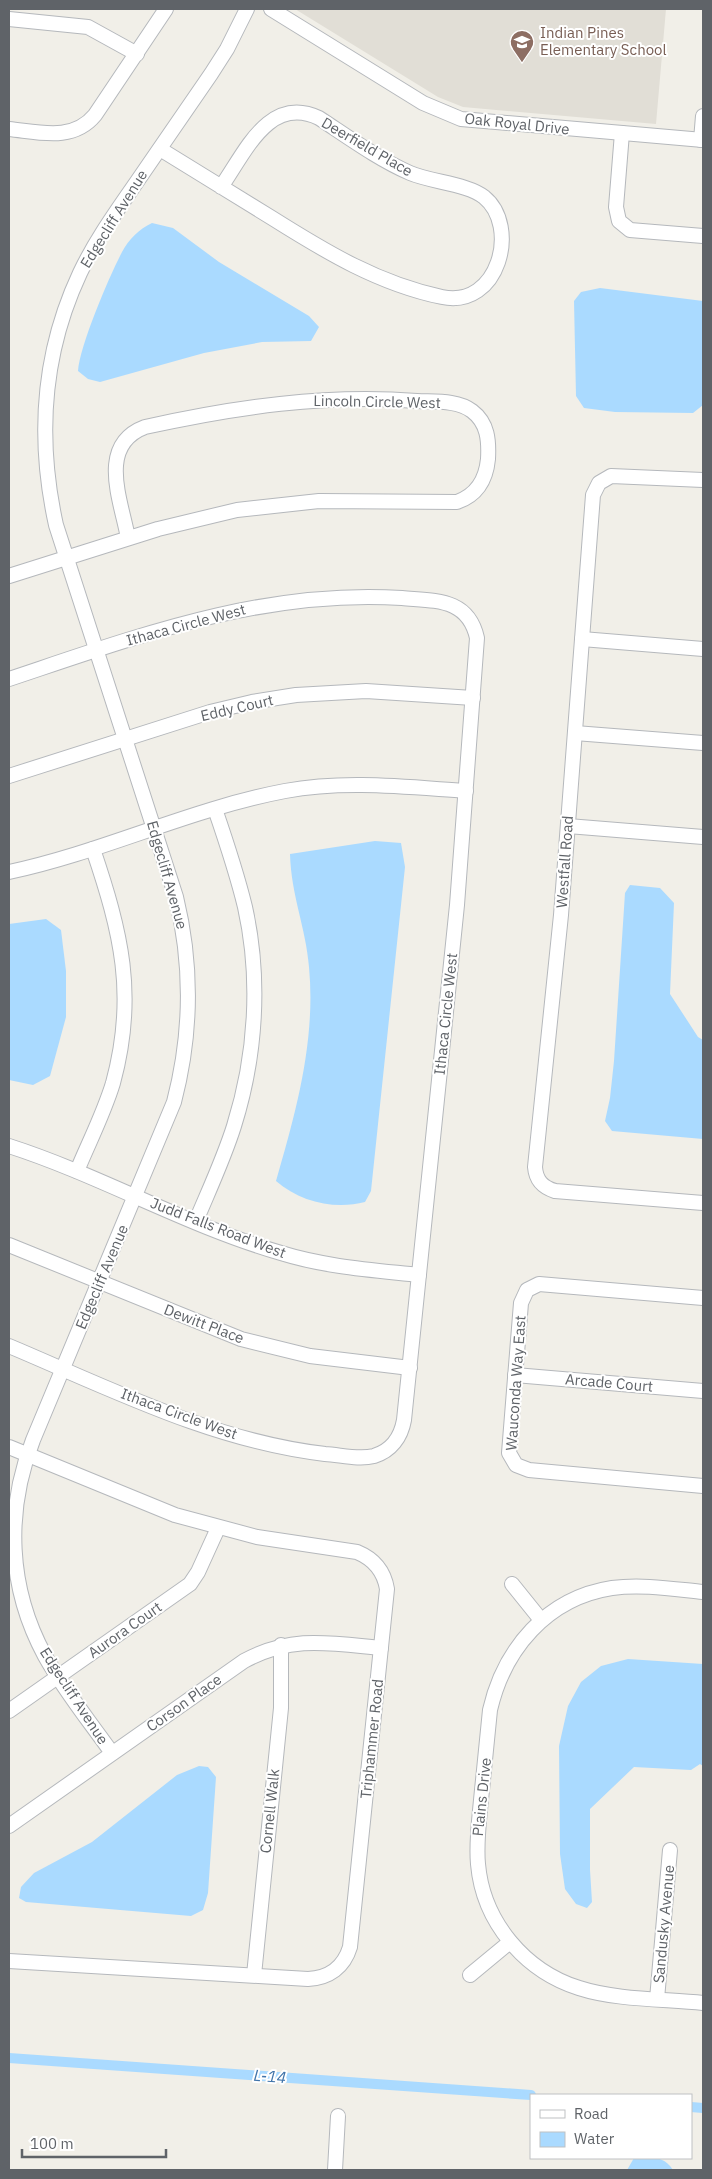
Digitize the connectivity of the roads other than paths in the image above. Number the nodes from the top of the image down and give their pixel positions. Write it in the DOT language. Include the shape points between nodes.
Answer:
graph roads {
  1 [pos="166,9"];
  2 [pos="247,9"];
  3 [pos="271,9"];
  4 [pos="9,19"];
  5 [pos="137,54"];
  6 [pos="703,116"];
  7 [pos="9,129"];
  8 [pos="622,133"];
  9 [pos="702,140"];
  10 [pos="160,149"];
  11 [pos="221,187"];
  12 [pos="703,236"];
  13 [pos="703,480"];
  14 [pos="128,538"];
  15 [pos="66,558"];
  16 [pos="9,576"];
  17 [pos="582,639"];
  18 [pos="703,649"];
  19 [pos="96,650"];
  20 [pos="9,679"];
  21 [pos="473,698"];
  22 [pos="575,732"];
  23 [pos="125,740"];
  24 [pos="703,743"];
  25 [pos="9,776"];
  26 [pos="466,791"];
  27 [pos="215,809"];
  28 [pos="568,826"];
  29 [pos="154,829"];
  30 [pos="703,837"];
  31 [pos="93,849"];
  32 [pos="9,872"];
  33 [pos="9,1146"];
  34 [pos="77,1171"];
  35 [pos="136,1196"];
  36 [pos="703,1203"];
  37 [pos="196,1221"];
  38 [pos="9,1245"];
  39 [pos="419,1275"];
  40 [pos="100,1282"];
  41 [pos="703,1298"];
  42 [pos="9,1346"];
  43 [pos="410,1368"];
  44 [pos="63,1369"];
  45 [pos="515,1375"];
  46 [pos="703,1391"];
  47 [pos="9,1447"];
  48 [pos="27,1455"];
  49 [pos="703,1486"];
  50 [pos="218,1528"];
  51 [pos="512,1584"];
  52 [pos="703,1592"];
  53 [pos="541,1620"];
  54 [pos="281,1646"];
  55 [pos="381,1648"];
  56 [pos="58,1677"];
  57 [pos="9,1711"];
  58 [pos="112,1753"];
  59 [pos="9,1826"];
  60 [pos="670,1850"];
  61 [pos="510,1942"];
  62 [pos="9,1960"];
  63 [pos="254,1975"];
  64 [pos="470,1976"];
  65 [pos="657,1998"];
  66 [pos="703,2003"];
  67 [pos="338,2116"];
  68 [pos="335,2170"];
  1 -- 5 [label="street"];
  2 -- 10 [label="street, Edgecliff Avenue" via="227,49"];
  3 -- 8 [label="street, Oak Royal Drive" via="446,114 478,121"];
  4 -- 5 [label="street" via="88,26"];
  5 -- 7 [label="street" via="85,126 64,133"];
  6 -- 9 [label="street"];
  8 -- 9 [label="street, Oak Royal Drive"];
  8 -- 12 [label="street" via="616,207 619,221 630,230"];
  10 -- 11 [label="street, Deerfield Place"];
  10 -- 15 [label="street, Edgecliff Avenue" via="109,223 80,273 66,306 51,361 44,418 45,454 50,497"];
  11 -- 11 [label="street, Deerfield Place" via="355,268 444,298 476,292 488,283 498,263 500,220 483,196 410,173 319,118 305,113 286,113 266,123"];
  13 -- 17 [label="street, Westfall Road" via="611,476 599,483 593,495"];
  14 -- 14 [label="street, Lincoln Circle West" via="115,464 122,444 145,427 247,407 363,399 458,404 476,415 487,434 487,467 483,481 470,496 457,502 360,500 278,505 197,518"];
  14 -- 15 [label="street, Lincoln Circle West"];
  15 -- 16 [label="street, Lincoln Circle West"];
  15 -- 19 [label="street, Edgecliff Avenue"];
  17 -- 18 [label="street"];
  17 -- 22 [label="street, Westfall Road"];
  19 -- 20 [label="street, Ithaca Circle West"];
  19 -- 21 [label="street, Ithaca Circle West" via="200,618 280,602 356,597 439,601 458,608 469,618 475,631"];
  19 -- 23 [label="street, Edgecliff Avenue"];
  21 -- 23 [label="street, Eddy Court" via="366,691 296,695 210,712"];
  21 -- 26 [label="street, Ithaca Circle West"];
  22 -- 24 [label="street"];
  22 -- 28 [label="street, Westfall Road"];
  23 -- 25 [label="street, Eddy Court"];
  23 -- 29 [label="street, Edgecliff Avenue"];
  26 -- 27 [label="street" via="383,785 318,787 255,797"];
  26 -- 39 [label="street, Ithaca Circle West"];
  27 -- 29 [label="street"];
  27 -- 37 [label="street" via="245,909 254,1002 243,1094 227,1147"];
  28 -- 30 [label="street"];
  28 -- 36 [label="street, Westfall Road" via="536,1174 543,1185 555,1191"];
  29 -- 31 [label="street"];
  29 -- 35 [label="street, Edgecliff Avenue" via="183,925 189,1018 174,1102"];
  31 -- 32 [label="street"];
  31 -- 34 [label="street" via="122,948 125,1007 123,1036 112,1084"];
  33 -- 34 [label="street, Judd Falls Road West"];
  34 -- 35 [label="street, Judd Falls Road West"];
  35 -- 37 [label="street, Judd Falls Road West"];
  35 -- 40 [label="street, Edgecliff Avenue"];
  37 -- 39 [label="street, Judd Falls Road West" via="243,1241 312,1262"];
  38 -- 40 [label="street, Dewitt Place"];
  39 -- 43 [label="street, Ithaca Circle West"];
  40 -- 43 [label="street, Dewitt Place" via="208,1328 275,1349"];
  40 -- 44 [label="street, Edgecliff Avenue"];
  41 -- 45 [label="street, Wauconda Way East" via="532,1286 521,1303"];
  42 -- 44 [label="street, Ithaca Circle West"];
  43 -- 44 [label="street, Ithaca Circle West" via="400,1434 386,1450 366,1458 240,1437 168,1413"];
  44 -- 48 [label="street, Edgecliff Avenue"];
  45 -- 46 [label="street, Arcade Court"];
  45 -- 49 [label="street, Wauconda Way East" via="509,1452 522,1468"];
  47 -- 48 [label="street, Triphammer Road"];
  48 -- 50 [label="street, Triphammer Road" via="137,1502"];
  48 -- 56 [label="street, Edgecliff Avenue" via="16,1505 16,1566 28,1618"];
  50 -- 55 [label="street, Triphammer Road" via="356,1552 369,1558 380,1569 386,1589"];
  50 -- 56 [label="street, Aurora Court" via="190,1584"];
  51 -- 53 [label="street"];
  52 -- 53 [label="street, Plains Drive" via="612,1588 568,1602"];
  53 -- 61 [label="street, Plains Drive" via="512,1654 495,1690 490,1710 478,1831 477,1854 482,1887 491,1912"];
  54 -- 55 [label="street, Corson Place" via="314,1642"];
  54 -- 58 [label="street, Corson Place" via="244,1661"];
  54 -- 63 [label="street, Cornell Walk" via="281,1708"];
  55 -- 63 [label="street, Triphammer Road" via="348,1954 335,1971 322,1977"];
  56 -- 57 [label="street, Aurora Court"];
  56 -- 58 [label="street, Edgecliff Avenue"];
  58 -- 59 [label="street, Corson Place"];
  60 -- 65 [label="street, Sandusky Avenue"];
  61 -- 64 [label="street"];
  61 -- 65 [label="street, Plains Drive" via="527,1960 561,1982 600,1993"];
  62 -- 63 [label="street, Triphammer Road"];
  65 -- 66 [label="street, Plains Drive"];
  67 -- 68 [label="street"];
}
